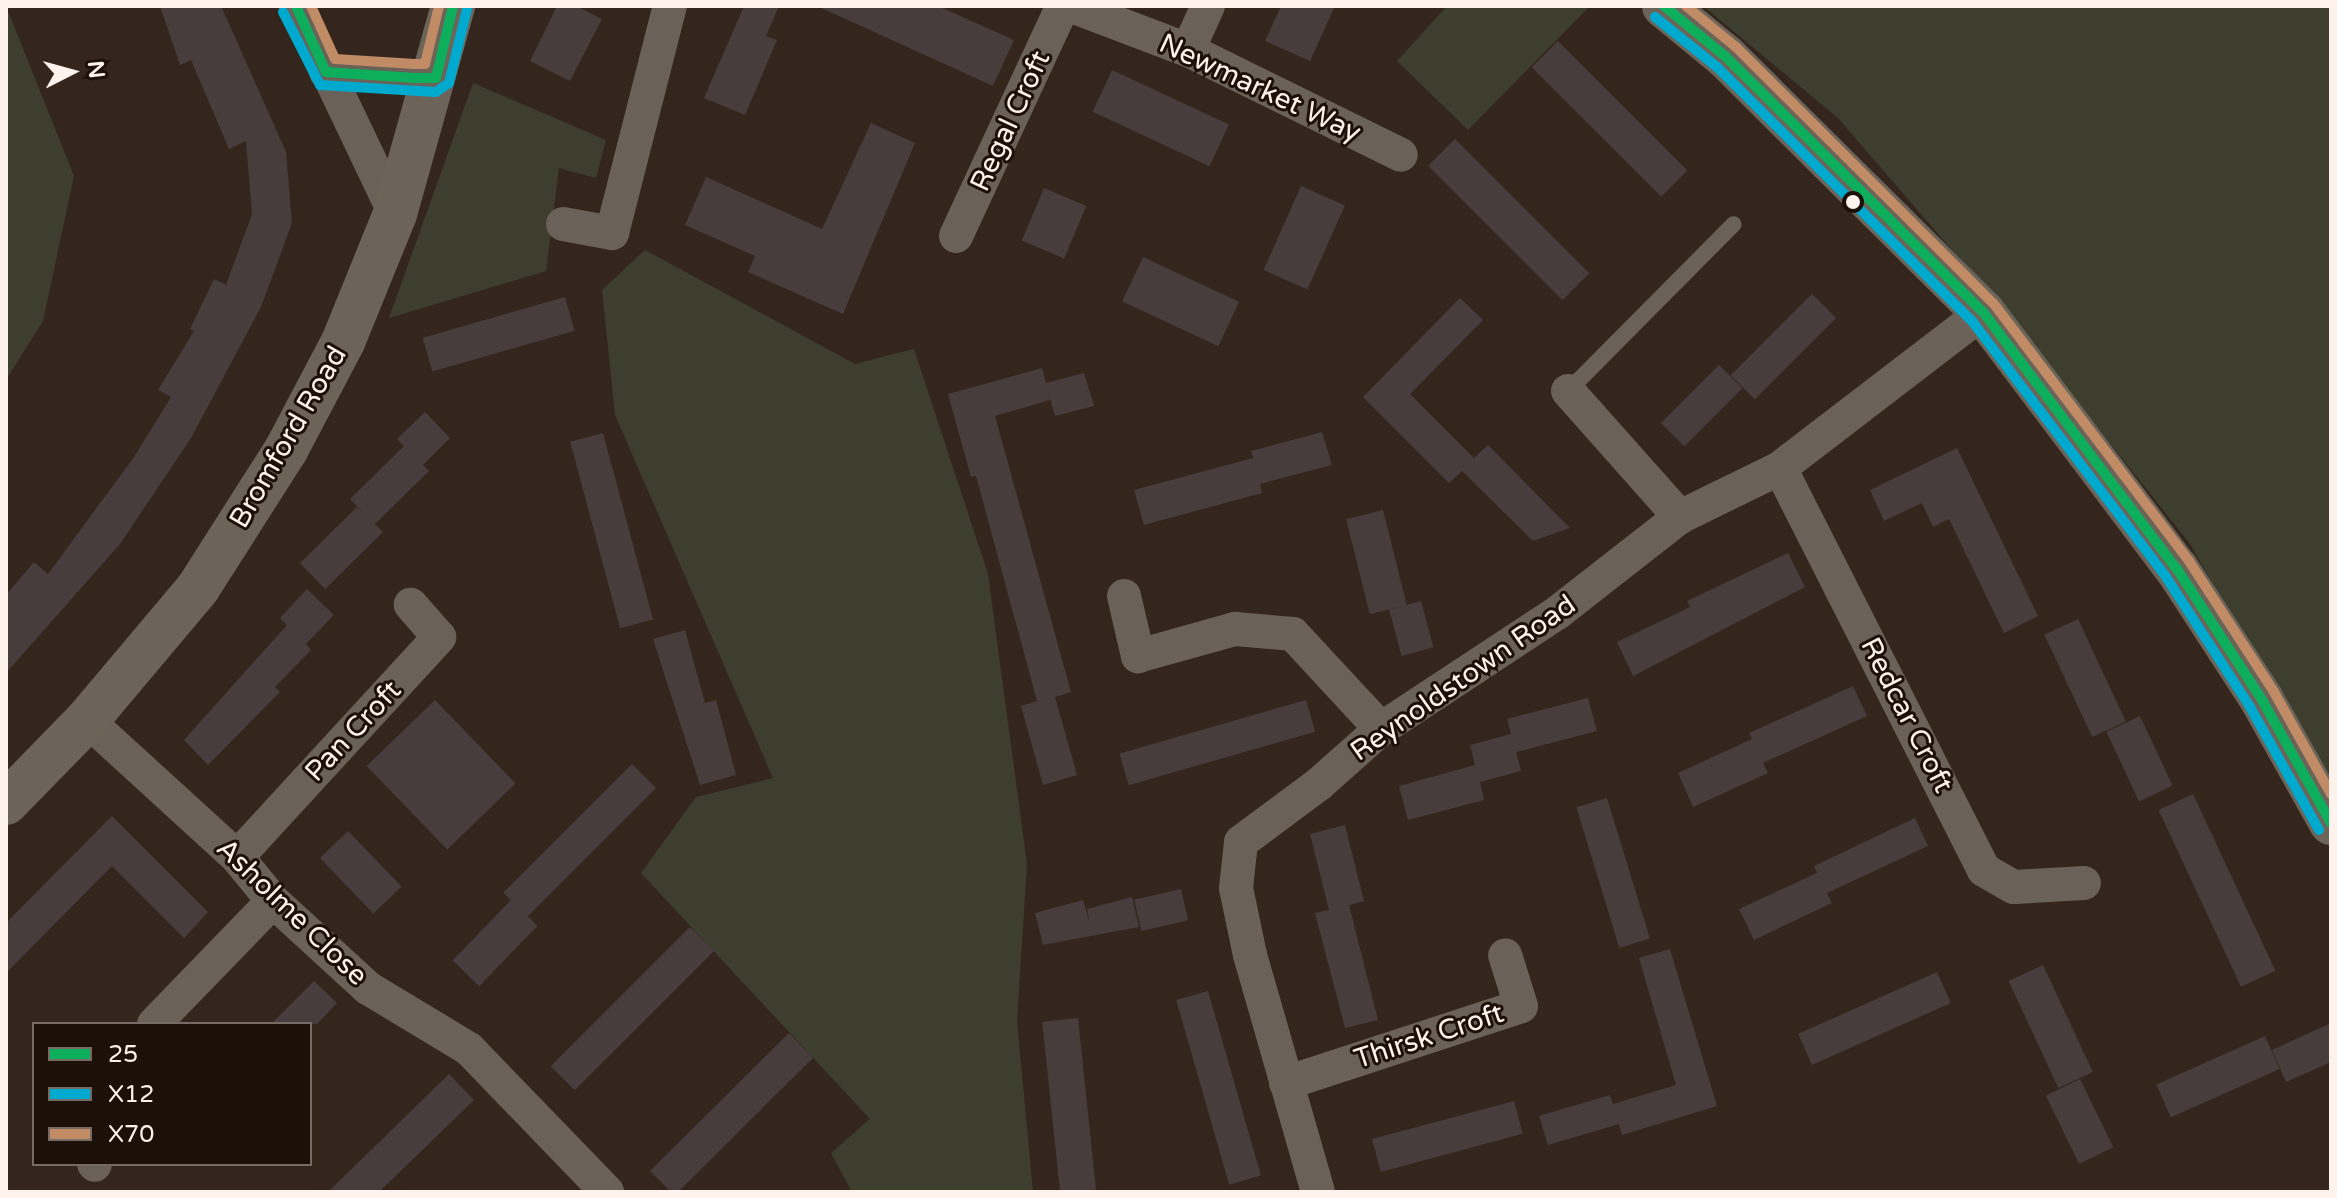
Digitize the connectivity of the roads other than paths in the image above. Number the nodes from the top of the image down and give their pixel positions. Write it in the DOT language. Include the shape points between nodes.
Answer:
graph roads {
  1 [pos="296,6"];
  2 [pos="453,6"];
  3 [pos="670,6"];
  4 [pos="1063,6"];
  5 [pos="1072,6"];
  6 [pos="1208,6"];
  7 [pos="1664,6"];
  8 [pos="1188,50"];
  9 [pos="326,72"];
  10 [pos="436,78"];
  11 [pos="1401,155"];
  12 [pos="395,214"];
  13 [pos="563,224"];
  14 [pos="1734,224"];
  15 [pos="956,236"];
  16 [pos="1983,312"];
  17 [pos="1568,391"];
  18 [pos="1780,468"];
  19 [pos="1680,517"];
  20 [pos="1124,596"];
  21 [pos="411,605"];
  22 [pos="87,720"];
  23 [pos="1381,729"];
  24 [pos="6,803"];
  25 [pos="2331,823"];
  26 [pos="237,857"];
  27 [pos="2084,883"];
  28 [pos="273,901"];
  29 [pos="1505,955"];
  30 [pos="156,1022"];
  31 [pos="1286,1083"];
  32 [pos="607,1192"];
  33 [pos="1318,1192"];
  1 -- 9 [label="street"];
  2 -- 10 [label="street, Bromford Road"];
  3 -- 13 [label="street" via="612,233"];
  4 -- 15 [label="street, Regal Croft"];
  5 -- 8 [label="street, Newmarket Way"];
  6 -- 8 [label="street"];
  7 -- 16 [label="street" via="1726,57"];
  8 -- 11 [label="street, Newmarket Way"];
  9 -- 10 [label="street"];
  9 -- 12 [label="street"];
  10 -- 12 [label="street, Bromford Road"];
  12 -- 22 [label="street, Bromford Road" via="343,342 286,450 198,588"];
  14 -- 17 [label="lane"];
  16 -- 18 [label="street, Reynoldstown Road"];
  16 -- 25 [label="street" via="2177,569 2262,700"];
  17 -- 19 [label="street"];
  18 -- 19 [label="street, Reynoldstown Road"];
  18 -- 27 [label="street, Redcar Croft" via="1984,870 2014,887"];
  19 -- 23 [label="street, Reynoldstown Road" via="1557,613"];
  20 -- 23 [label="street" via="1138,656 1235,629 1293,634"];
  21 -- 26 [label="street, Pan Croft" via="439,637"];
  22 -- 24 [label="street, Bromford Road"];
  22 -- 26 [label="street, Asholme Close"];
  23 -- 31 [label="street, Reynoldstown Road" via="1241,842 1236,888"];
  26 -- 28 [label="street, Asholme Close"];
  28 -- 30 [label="street"];
  28 -- 32 [label="street, Asholme Close" via="368,988 469,1049"];
  29 -- 31 [label="street, Thirsk Croft" via="1521,1006"];
  31 -- 33 [label="street, Reynoldstown Road"];
}
